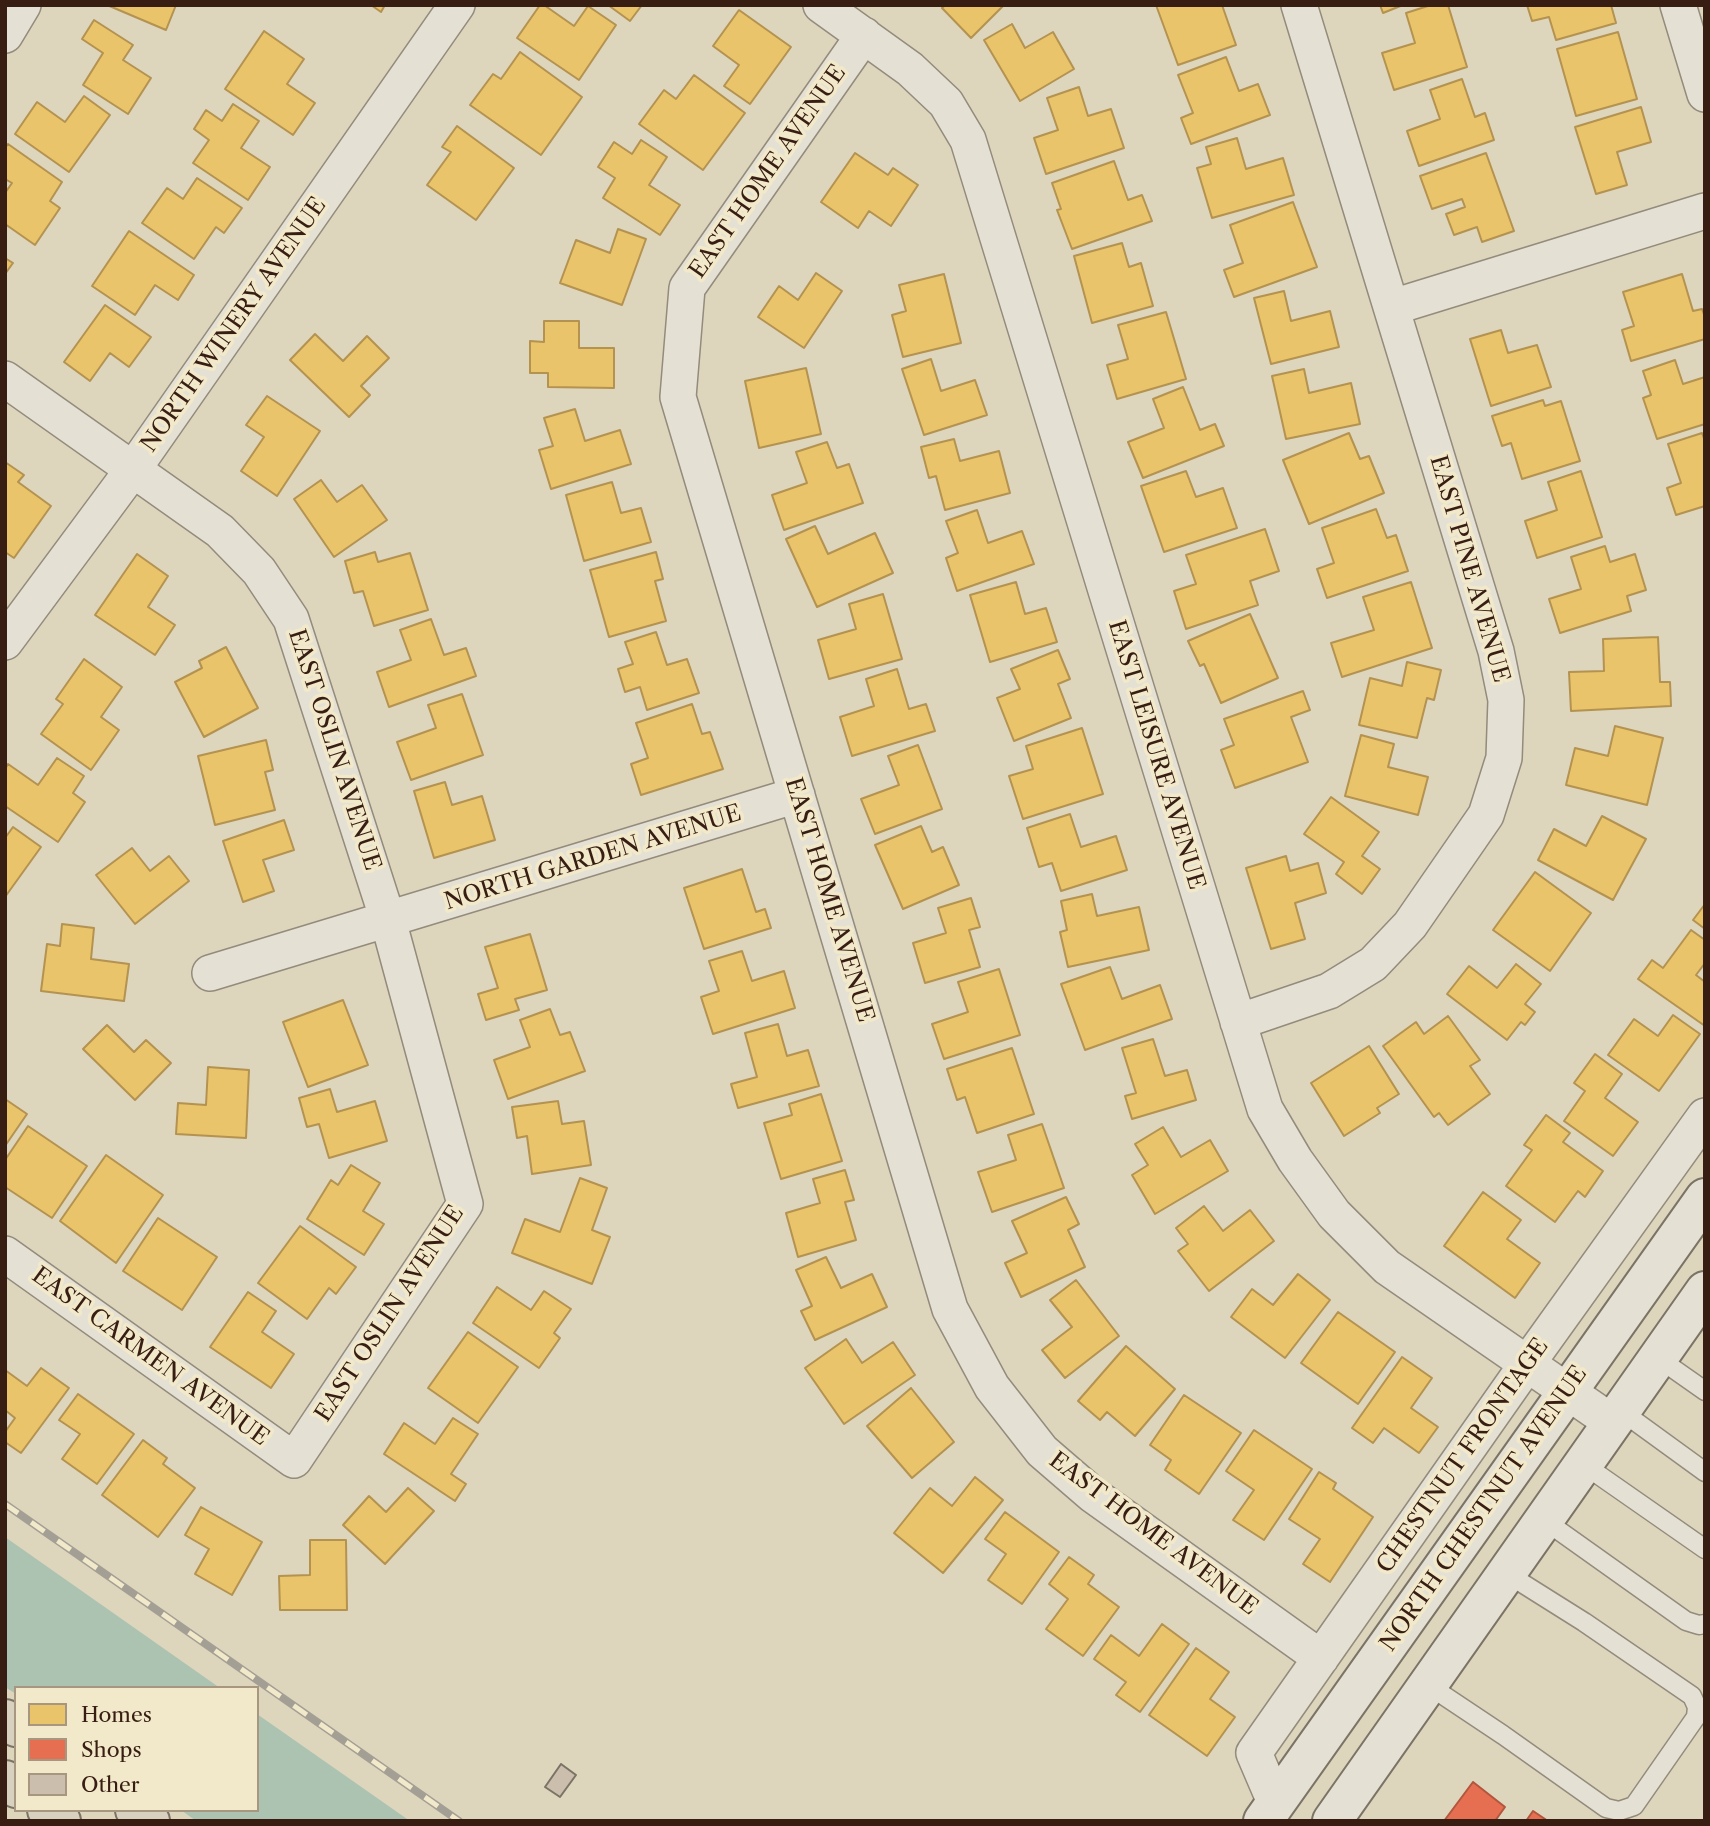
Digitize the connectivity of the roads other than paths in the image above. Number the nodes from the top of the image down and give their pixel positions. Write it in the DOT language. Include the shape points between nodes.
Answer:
graph roads {
  1 [pos="23,5"];
  2 [pos="457,5"];
  3 [pos="821,5"];
  4 [pos="1299,5"];
  5 [pos="1678,5"];
  6 [pos="5,35"];
  7 [pos="864,36"];
  8 [pos="1705,94"];
  9 [pos="1705,211"];
  10 [pos="1392,307"];
  11 [pos="5,379"];
  12 [pos="134,468"];
  13 [pos="5,642"];
  14 [pos="797,795"];
  15 [pos="388,920"];
  16 [pos="210,973"];
  17 [pos="1238,1022"];
  18 [pos="1705,1116"];
  19 [pos="1705,1198"];
  20 [pos="5,1254"];
  21 [pos="1705,1291"];
  22 [pos="1658,1358"];
  23 [pos="1527,1364"];
  24 [pos="1705,1391"];
  25 [pos="1567,1392"];
  26 [pos="1617,1417"];
  27 [pos="294,1460"];
  28 [pos="1583,1464"];
  29 [pos="1705,1472"];
  30 [pos="1544,1520"];
  31 [pos="1705,1549"];
  32 [pos="1506,1573"];
  33 [pos="1705,1624"];
  34 [pos="1381,1653"];
  35 [pos="1321,1658"];
  36 [pos="1428,1685"];
  37 [pos="1269,1811"];
  38 [pos="1333,1820"];
  1 -- 6 [label="street"];
  2 -- 12 [label="street, NORTH WINERY AVENUE"];
  3 -- 7 [label="street, EAST LEISURE AVENUE"];
  4 -- 10 [label="street, EAST PINE AVENUE"];
  5 -- 8 [label="street"];
  7 -- 14 [label="street, EAST HOME AVENUE" via="687,288 678,397"];
  7 -- 17 [label="street, EAST LEISURE AVENUE" via="910,69 946,103 968,140"];
  9 -- 10 [label="street"];
  10 -- 17 [label="street, EAST PINE AVENUE" via="1496,652 1506,701 1504,758 1486,815 1410,925 1373,964 1329,991"];
  11 -- 12 [label="street, EAST OSLIN AVENUE"];
  12 -- 13 [label="street, NORTH WINERY AVENUE"];
  12 -- 15 [label="street, EAST OSLIN AVENUE" via="220,531 259,571 291,619"];
  14 -- 15 [label="street, NORTH GARDEN AVENUE"];
  14 -- 35 [label="street, EAST HOME AVENUE" via="950,1309 992,1387 1042,1451 1093,1495"];
  15 -- 16 [label="street"];
  15 -- 27 [label="street, EAST OSLIN AVENUE" via="465,1205"];
  17 -- 23 [label="street, EAST LEISURE AVENUE" via="1265,1109 1334,1214 1388,1267"];
  18 -- 23 [label="street, CHESTNUT FRONTAGE"];
  19 -- 25 [label="main road, NORTH CHESTNUT AVENUE"];
  20 -- 27 [label="street, EAST CARMEN AVENUE"];
  21 -- 22 [label="main road"];
  22 -- 24 [label="lane"];
  22 -- 26 [label="main road"];
  23 -- 25 [label="street, EAST LEISURE AVENUE"];
  23 -- 35 [label="street, CHESTNUT FRONTAGE"];
  25 -- 26 [label="street, EAST LEISURE AVENUE"];
  25 -- 34 [label="main road, NORTH CHESTNUT AVENUE"];
  26 -- 28 [label="main road"];
  26 -- 29 [label="lane"];
  28 -- 30 [label="main road"];
  28 -- 31 [label="lane"];
  30 -- 32 [label="main road"];
  30 -- 33 [label="lane" via="1686,1621"];
  32 -- 36 [label="main road"];
  32 -- 36 [label="lane" via="1692,1696 1696,1717 1634,1806 1619,1811 1606,1808"];
  34 -- 37 [label="main road, NORTH CHESTNUT AVENUE"];
  34 -- 38 [label="main road" via="1381,1682 1372,1706 1321,1782 1319,1798"];
  35 -- 37 [label="street, CHESTNUT FRONTAGE" via="1254,1753"];
  36 -- 38 [label="main road"];
}
